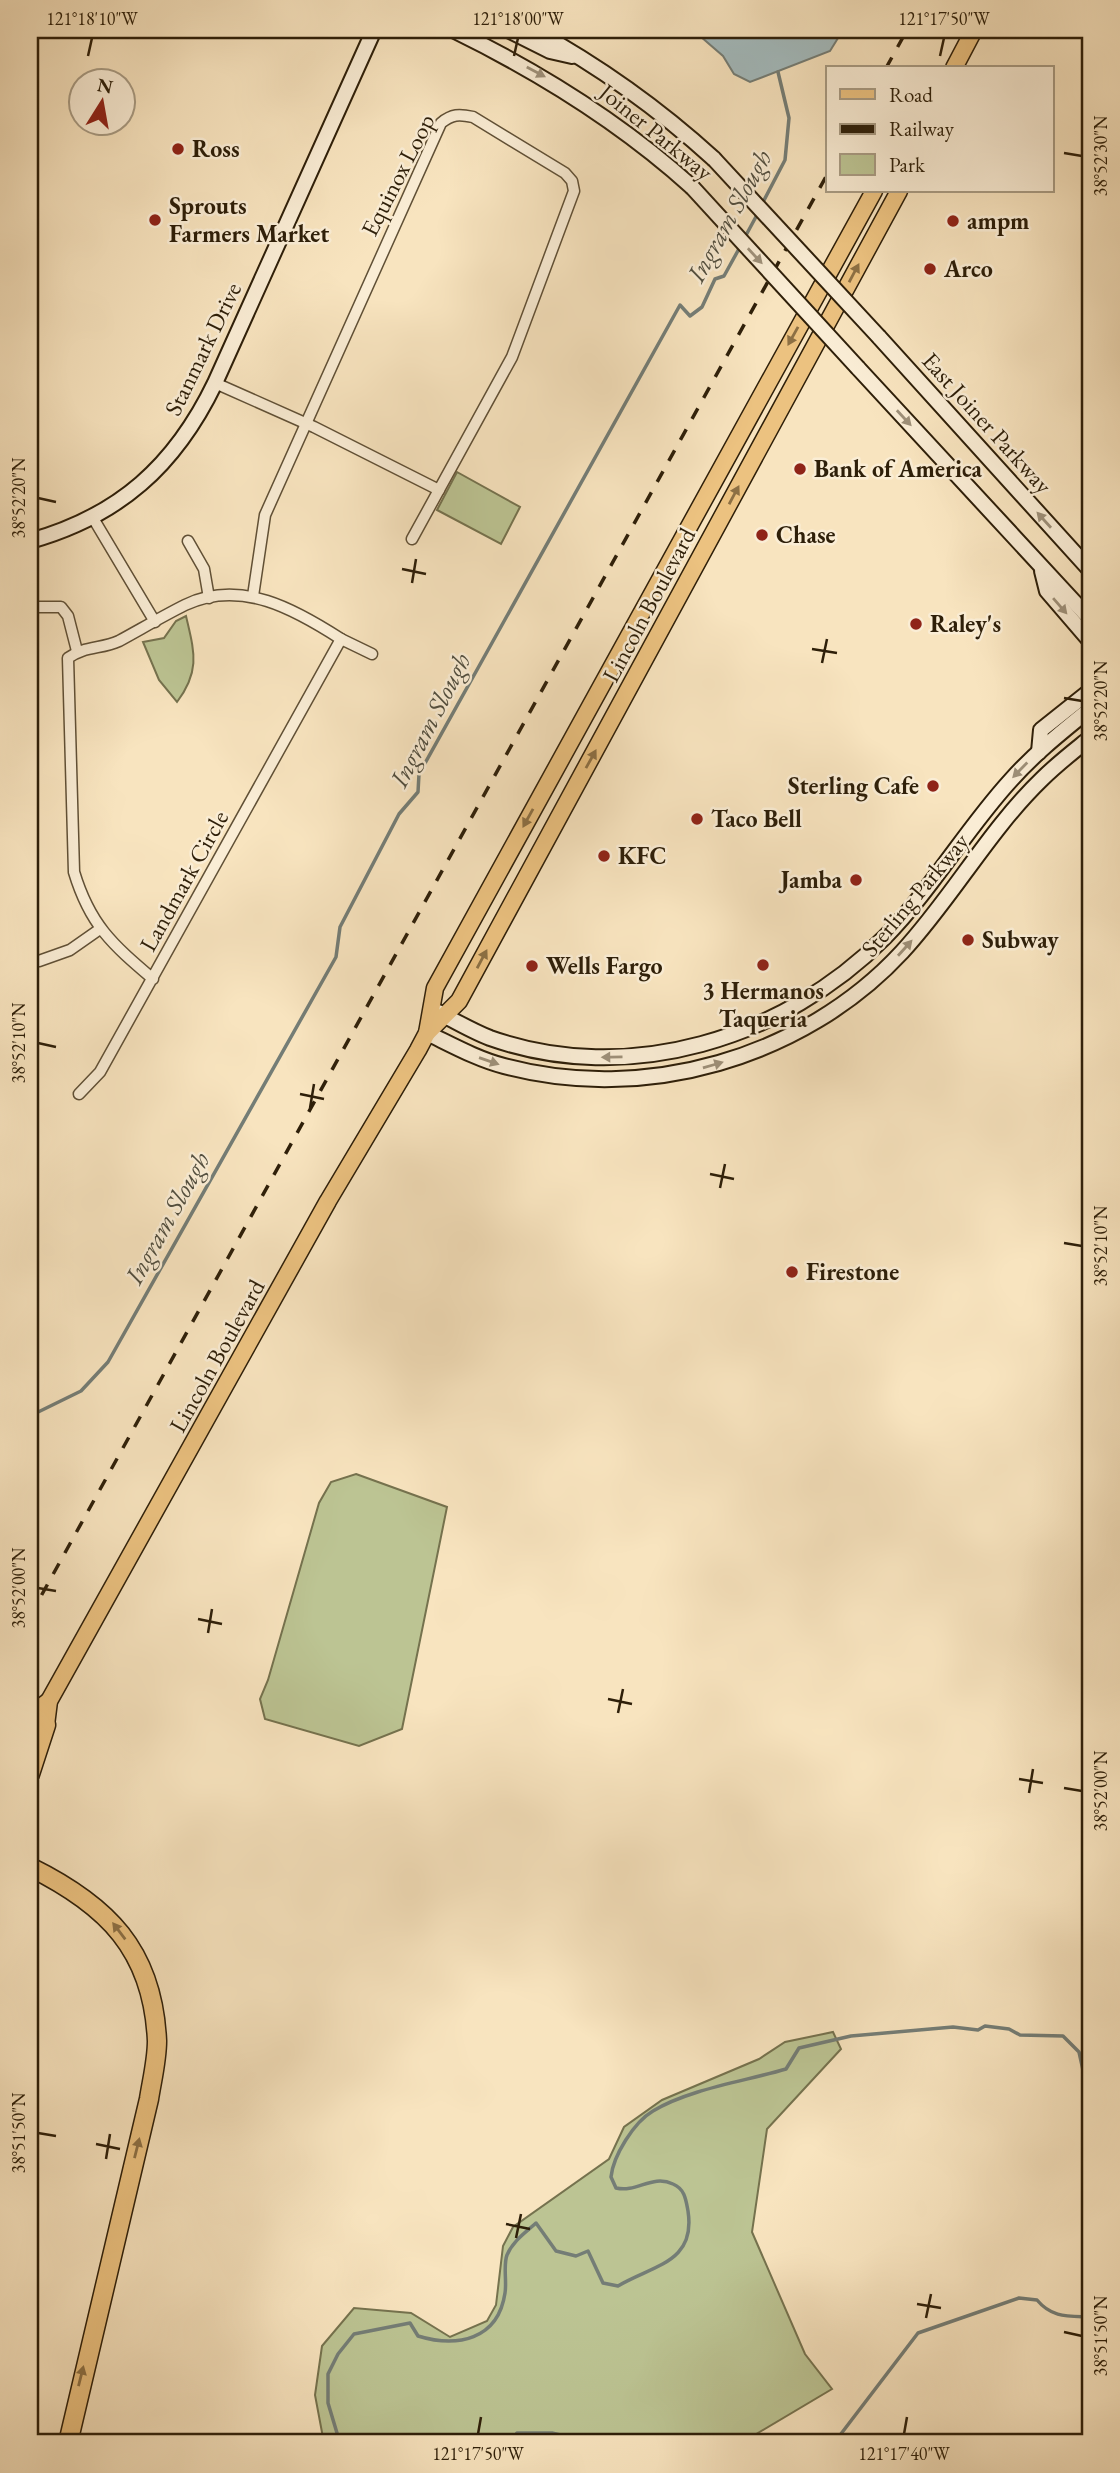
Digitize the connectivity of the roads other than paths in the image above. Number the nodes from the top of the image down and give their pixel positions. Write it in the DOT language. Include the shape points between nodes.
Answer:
graph roads {
  1 [pos="374,30"];
  2 [pos="453,30"];
  3 [pos="508,30"];
  4 [pos="533,30"];
  5 [pos="974,30"];
  6 [pos="583,58"];
  7 [pos="955,66"];
  8 [pos="873,192"];
  9 [pos="898,192"];
  10 [pos="879,337"];
  11 [pos="215,383"];
  12 [pos="304,423"];
  13 [pos="439,490"];
  14 [pos="93,518"];
  15 [pos="412,539"];
  16 [pos="30,541"];
  17 [pos="188,541"];
  18 [pos="1040,566"];
  19 [pos="1090,570"];
  20 [pos="253,596"];
  21 [pos="209,598"];
  22 [pos="30,607"];
  23 [pos="1090,619"];
  24 [pos="155,622"];
  25 [pos="341,639"];
  26 [pos="1090,641"];
  27 [pos="77,651"];
  28 [pos="372,654"];
  29 [pos="1090,691"];
  30 [pos="1090,709"];
  31 [pos="1090,738"];
  32 [pos="1090,747"];
  33 [pos="1039,752"];
  34 [pos="1050,771"];
  35 [pos="100,929"];
  36 [pos="39,961"];
  37 [pos="153,979"];
  38 [pos="438,1012"];
  39 [pos="427,1033"];
  40 [pos="79,1094"];
  41 [pos="49,1701"];
  42 [pos="30,1715"];
  43 [pos="46,1725"];
  44 [pos="30,1753"];
  45 [pos="30,1774"];
  46 [pos="31,1865"];
  47 [pos="68,2443"];
  1 -- 11 [label="main road, Stanmark Drive"];
  2 -- 18 [label="main road, Joiner Parkway, one-way, bridge" via="548,78 603,114 692,187"];
  3 -- 6 [label="main road" via="550,51"];
  4 -- 6 [label="main road, Joiner Parkway"];
  5 -- 7 [label="main road"];
  6 -- 10 [label="main road, Joiner Parkway, bridge" via="637,95 714,159"];
  8 -- 38 [label="main road, Lincoln Boulevard, one-way" via="435,988"];
  38 -- 9 [label="main road, Lincoln Boulevard, one-way" via="466,990"];
  19 -- 10 [label="main road, East Joiner Parkway, one-way"];
  11 -- 12 [label="street"];
  11 -- 14 [label="main road, Stanmark Drive" via="201,413 170,456 136,489"];
  12 -- 13 [label="street"];
  12 -- 13 [label="street, Equinox Loop" via="441,123 450,115 472,117 565,173 574,191 512,357"];
  12 -- 20 [label="street, Equinox Loop" via="265,515"];
  13 -- 15 [label="street, Equinox Loop"];
  14 -- 16 [label="main road, Stanmark Drive"];
  14 -- 24 [label="street"];
  17 -- 21 [label="street" via="204,569"];
  18 -- 23 [label="main road"];
  18 -- 26 [label="main road, one-way" via="1047,591"];
  20 -- 21 [label="street"];
  20 -- 25 [label="street" via="295,610"];
  21 -- 24 [label="street" via="188,603"];
  22 -- 27 [label="street" via="61,607 68,616"];
  24 -- 27 [label="street" via="116,642"];
  25 -- 28 [label="street"];
  25 -- 37 [label="street, Landmark Circle"];
  27 -- 35 [label="street, Landmark Circle" via="68,658 74,872"];
  29 -- 33 [label="main road" via="1041,730"];
  30 -- 33 [label="main road, Sterling Parkway"];
  31 -- 34 [label="main road, Sterling Parkway"];
  32 -- 34 [label="main road"];
  33 -- 38 [label="main road, Sterling Parkway, one-way" via="1010,780 885,937 823,989 774,1018 689,1047 598,1057 509,1044"];
  39 -- 34 [label="main road, Sterling Parkway, one-way" via="504,1066 598,1079 693,1070 759,1050 826,1015 902,952 1007,818"];
  35 -- 36 [label="street" via="70,950"];
  35 -- 37 [label="street, Landmark Circle"];
  37 -- 40 [label="street" via="100,1072"];
  38 -- 39 [label="main road, Lincoln Boulevard"];
  39 -- 41 [label="main road, Lincoln Boulevard"];
  41 -- 42 [label="main road, Lincoln Boulevard"];
  41 -- 43 [label="main road, Lincoln Boulevard"];
  43 -- 44 [label="main road, Lincoln Boulevard"];
  43 -- 45 [label="highway"];
  47 -- 46 [label="highway, one-way" via="149,2099 157,2043 152,1996 137,1956 116,1924 85,1897"];
}
